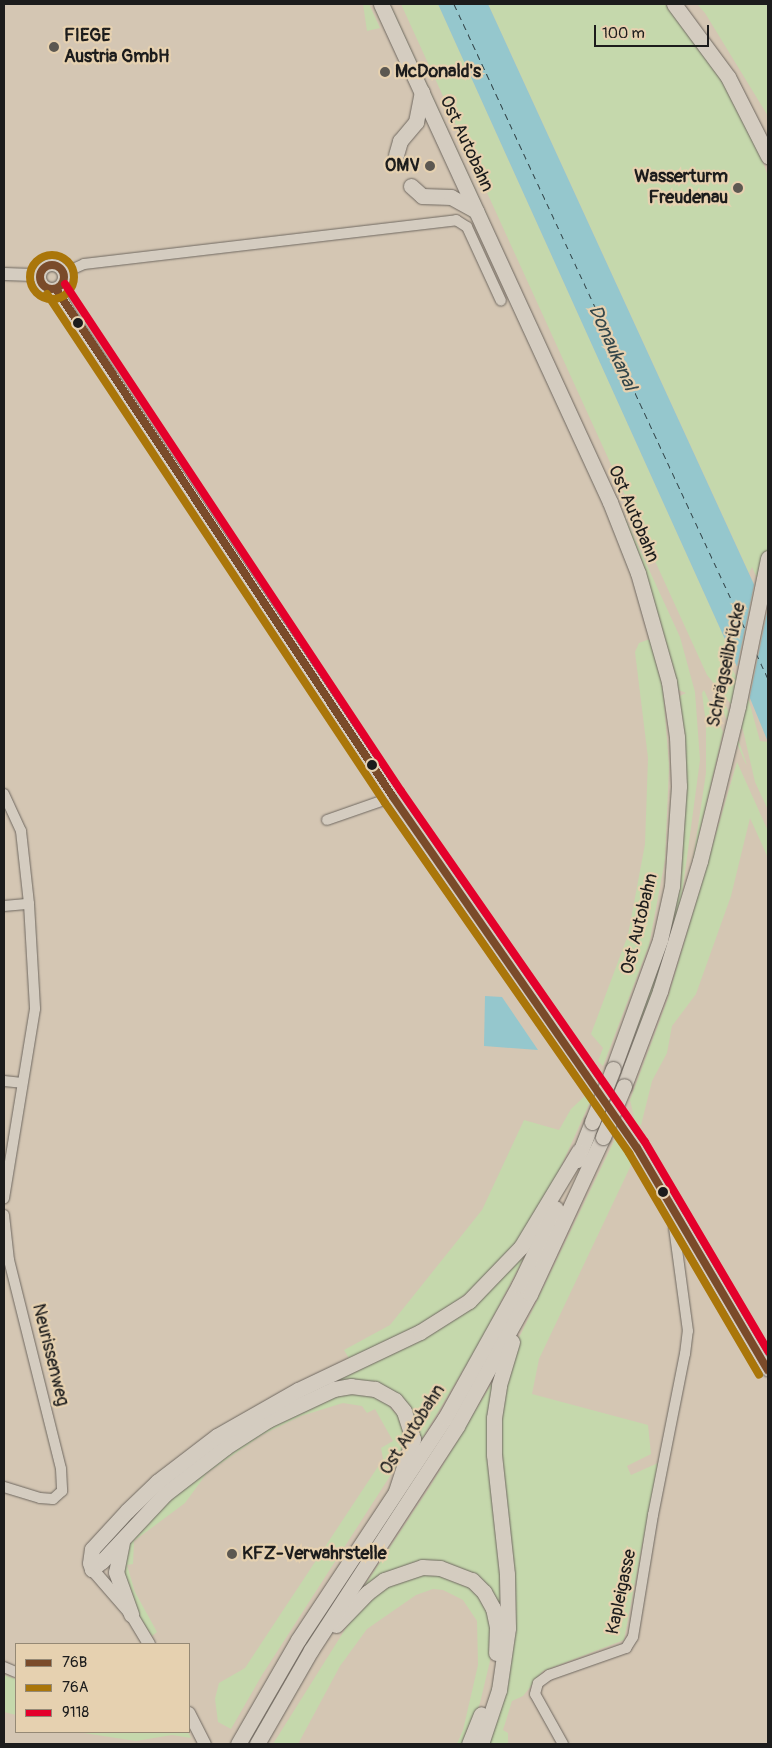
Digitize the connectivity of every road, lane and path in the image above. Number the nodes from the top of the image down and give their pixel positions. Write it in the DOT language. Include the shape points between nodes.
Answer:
graph roads {
  1 [pos="381,4"];
  2 [pos="679,9"];
  3 [pos="422,92"];
  4 [pos="396,155"];
  5 [pos="768,156"];
  6 [pos="411,186"];
  7 [pos="477,212"];
  8 [pos="64,273"];
  9 [pos="4,274"];
  10 [pos="40,275"];
  11 [pos="56,289"];
  12 [pos="501,301"];
  13 [pos="768,558"];
  14 [pos="721,779"];
  15 [pos="4,794"];
  16 [pos="393,796"];
  17 [pos="327,820"];
  18 [pos="29,904"];
  19 [pos="4,906"];
  20 [pos="4,1082"];
  21 [pos="22,1083"];
  22 [pos="579,1151"];
  23 [pos="4,1198"];
  24 [pos="4,1215"];
  25 [pos="681,1219"];
  26 [pos="530,1294"];
  27 [pos="768,1370"];
  28 [pos="4,1487"];
  29 [pos="396,1491"];
  30 [pos="125,1535"];
  31 [pos="92,1569"];
  32 [pos="131,1614"];
  33 [pos="148,1643"];
  34 [pos="311,1650"];
  35 [pos="190,1715"];
  36 [pos="205,1744"];
  37 [pos="238,1744"];
  38 [pos="257,1744"];
  39 [pos="469,1744"];
  40 [pos="481,1744"];
  41 [pos="563,1744"];
  1 -- 3 [label="highway, Ost Autobahn"];
  2 -- 5 [label="highway" via="728,77"];
  3 -- 4 [label="highway" via="416,122 397,137"];
  3 -- 7 [label="highway, Ost Autobahn"];
  6 -- 7 [label="highway" via="422,196 451,197"];
  7 -- 22 [label="highway, Ost Autobahn, bridge" via="610,502 638,574 669,682 677,737 679,786 672,886 660,940"];
  8 -- 10 [label="main road" via="58,266 50,265"];
  8 -- 11 [label="main road" via="63,283"];
  8 -- 12 [label="street" via="84,264 456,220 467,227"];
  9 -- 10 [label="main road"];
  10 -- 11 [label="main road" via="43,285"];
  11 -- 16 [label="main road" via="72,318"];
  13 -- 14 [label="highway, Schrägseilbrücke"];
  14 -- 26 [label="highway, Ost Autobahn, bridge" via="675,946 624,1086 604,1137"];
  15 -- 18 [label="street" via="21,831"];
  16 -- 17 [label="street"];
  16 -- 25 [label="main road" via="637,1148"];
  18 -- 19 [label="street"];
  18 -- 21 [label="street" via="34,1009"];
  20 -- 21 [label="street"];
  21 -- 23 [label="street"];
  22 -- 29 [label="highway, Ost Autobahn" via="551,1219 492,1336 445,1418"];
  22 -- 31 [label="highway" via="520,1247 468,1301 420,1332 261,1409 199,1449 157,1482 96,1544 88,1558"];
  24 -- 28 [label="street, Neurissenweg" via="9,1260 61,1469 62,1491 54,1499"];
  25 -- 27 [label="main road"];
  25 -- 41 [label="street, Kapleigasse" via="674,1228 688,1331 633,1637 626,1648 549,1675 538,1683 535,1694"];
  26 -- 34 [label="highway, Ost Autobahn" via="457,1426"];
  26 -- 40 [label="highway" via="510,1348 494,1418 494,1454 508,1574 508,1628 499,1690"];
  29 -- 30 [label="highway" via="412,1446 408,1418 389,1396 375,1389 351,1386 304,1401 242,1436 172,1488"];
  29 -- 37 [label="highway, Ost Autobahn" via="298,1640"];
  30 -- 31 [label="highway"];
  30 -- 32 [label="highway" via="116,1572"];
  31 -- 32 [label="main road"];
  32 -- 33 [label="main road"];
  34 -- 38 [label="highway, Ost Autobahn"];
  34 -- 39 [label="highway" via="325,1641 367,1593 384,1580 422,1567 456,1572 472,1580 493,1608 497,1627 490,1686"];
  35 -- 36 [label="main road"];
}
